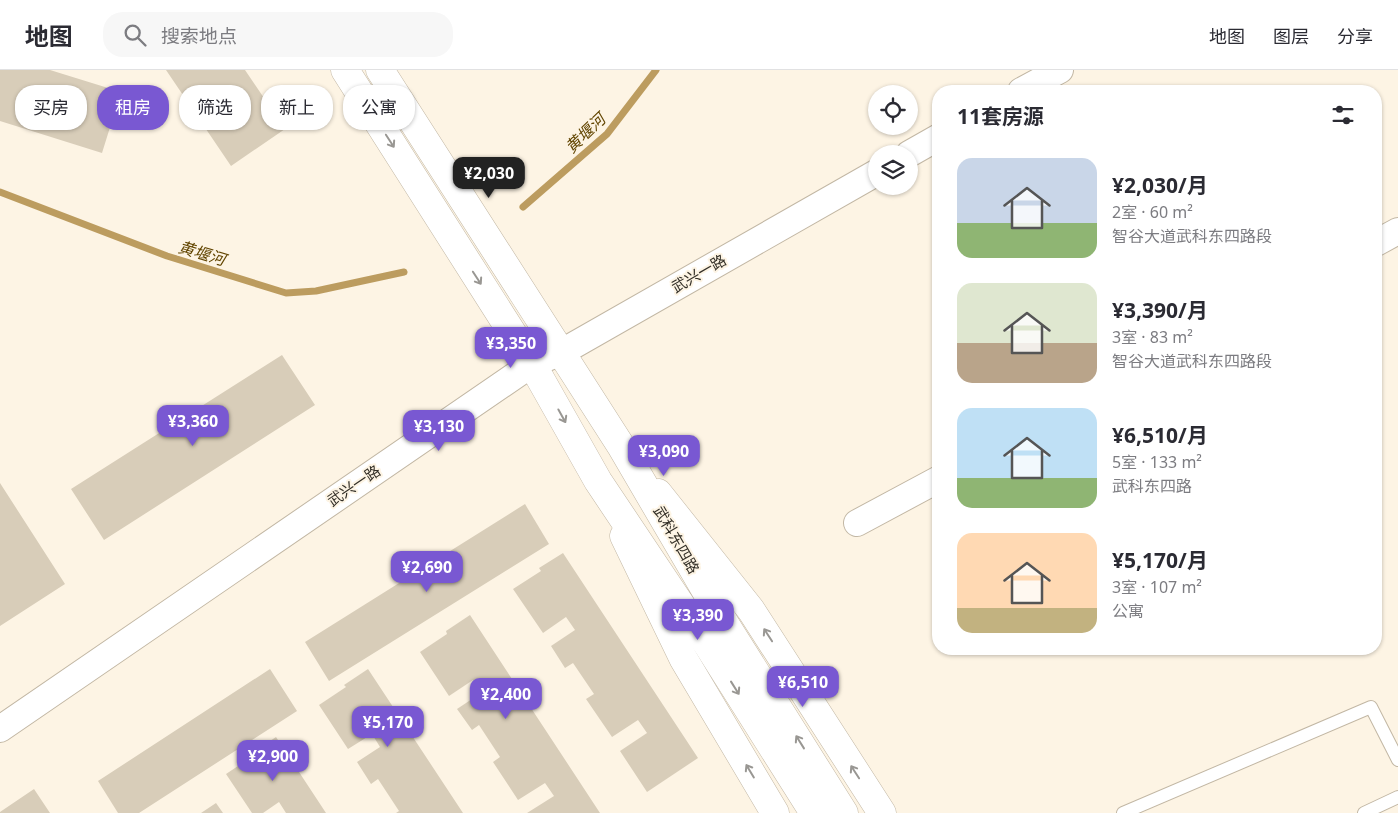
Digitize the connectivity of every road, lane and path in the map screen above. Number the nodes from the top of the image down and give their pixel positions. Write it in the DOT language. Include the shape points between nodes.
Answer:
graph roads {
  1 [pos="344,70"];
  2 [pos="380,70"];
  3 [pos="1060,70"];
  4 [pos="1032,85"];
  5 [pos="932,141"];
  6 [pos="918,149"];
  7 [pos="868,178"];
  8 [pos="1398,232"];
  9 [pos="1382,240"];
  10 [pos="562,352"];
  11 [pos="532,364"];
  12 [pos="621,446"];
  13 [pos="598,481"];
  14 [pos="932,482"];
  15 [pos="857,523"];
  16 [pos="0,729"];
  17 [pos="1398,760"];
  18 [pos="1398,797"];
  19 [pos="775,813"];
  20 [pos="814,813"];
  21 [pos="844,813"];
  22 [pos="882,813"];
  23 [pos="1123,813"];
  24 [pos="1364,813"];
  1 -- 11 [label="main road, one-way"];
  2 -- 10 [label="main road, 武科东四路"];
  3 -- 4 [label="street"];
  5 -- 6 [label="street"];
  7 -- 10 [label="street, 武兴一路"];
  8 -- 9 [label="street"];
  10 -- 11 [label="street, 武兴一路"];
  10 -- 12 [label="main road, 武科东四路"];
  11 -- 13 [label="main road, one-way"];
  11 -- 16 [label="street, 武兴一路"];
  21 -- 12 [label="main road, 武科东四路, one-way" via="726,626"];
  22 -- 12 [label="main road, one-way" via="751,610"];
  19 -- 13 [label="main road, one-way" via="683,658"];
  13 -- 20 [label="main road, one-way" via="709,647"];
  14 -- 15 [label="street"];
  17 -- 23 [label="lane" via="1371,707"];
  18 -- 24 [label="lane"];
}
